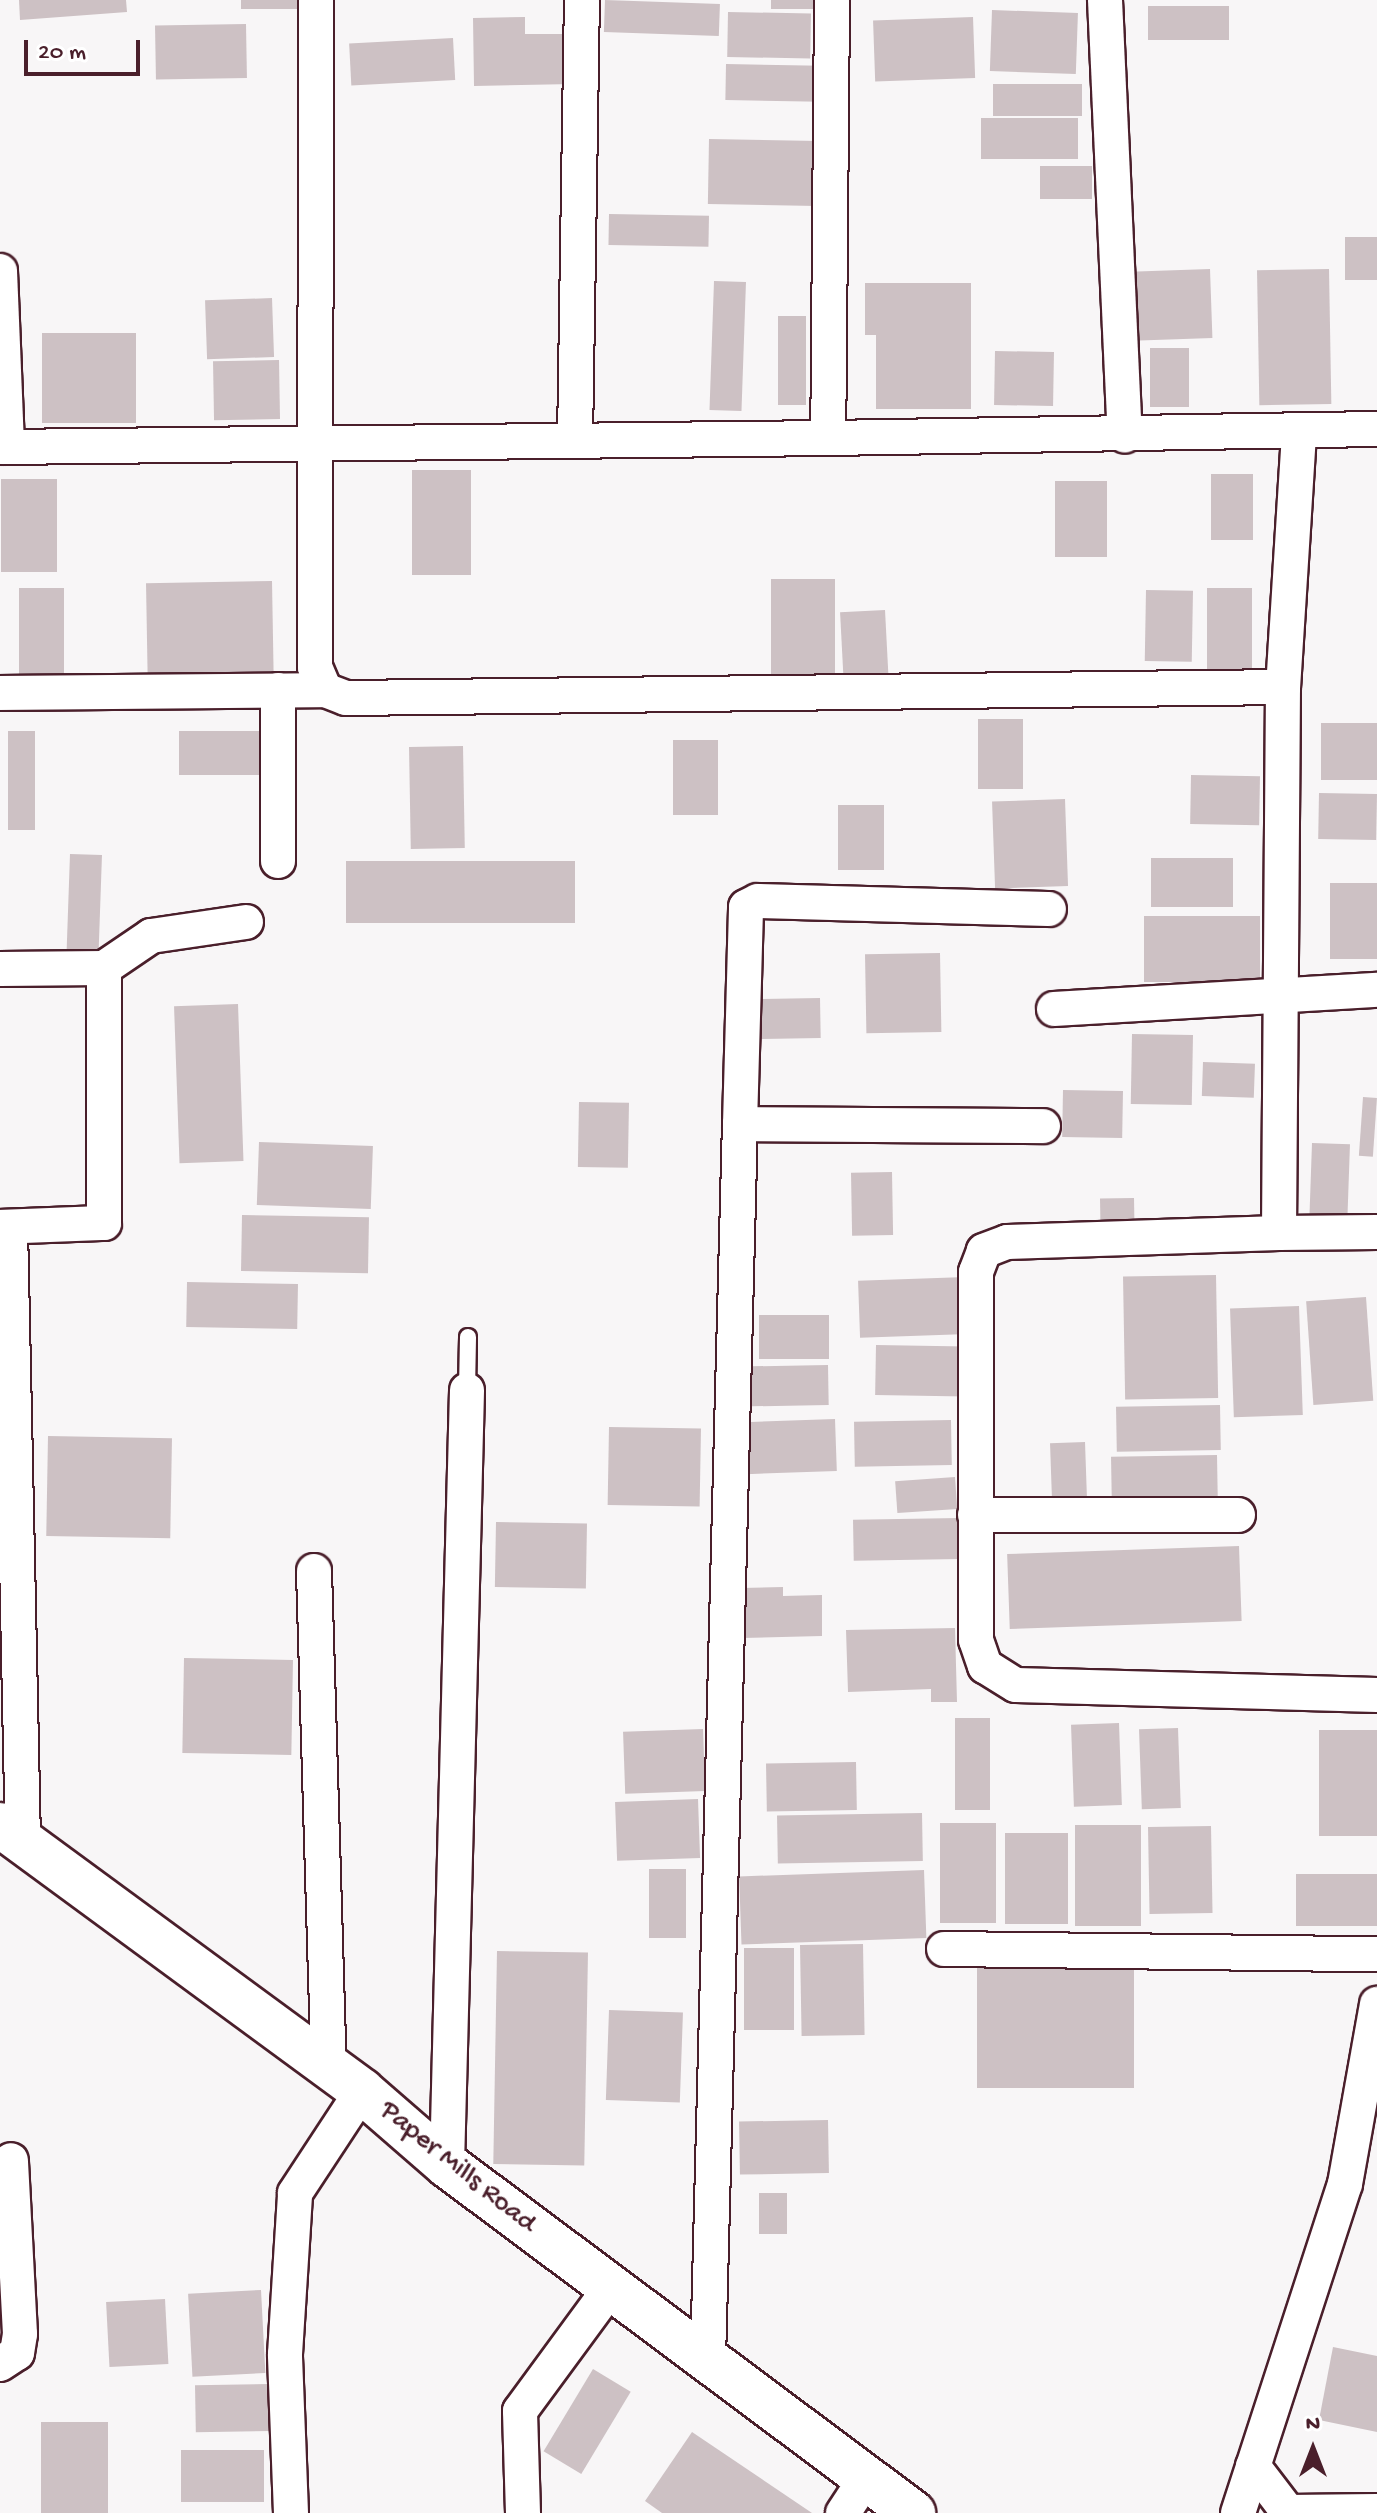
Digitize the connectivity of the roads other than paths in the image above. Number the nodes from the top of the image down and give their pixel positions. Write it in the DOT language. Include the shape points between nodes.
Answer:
graph roads {
  1 [pos="316,0"];
  2 [pos="582,0"];
  3 [pos="832,0"];
  4 [pos="1105,0"];
  5 [pos="0,271"];
  6 [pos="1377,429"];
  7 [pos="1299,434"];
  8 [pos="1125,436"];
  9 [pos="828,438"];
  10 [pos="315,441"];
  11 [pos="575,441"];
  12 [pos="3,447"];
  13 [pos="1283,687"];
  14 [pos="278,690"];
  15 [pos="325,690"];
  16 [pos="0,693"];
  17 [pos="278,861"];
  18 [pos="1049,909"];
  19 [pos="246,922"];
  20 [pos="104,968"];
  21 [pos="0,969"];
  22 [pos="1377,990"];
  23 [pos="1278,994"];
  24 [pos="1054,1009"];
  25 [pos="740,1124"];
  26 [pos="1043,1126"];
  27 [pos="5,1227"];
  28 [pos="1377,1232"];
  29 [pos="1279,1233"];
  30 [pos="468,1337"];
  31 [pos="467,1390"];
  32 [pos="975,1515"];
  33 [pos="1238,1515"];
  34 [pos="9,1563"];
  35 [pos="314,1571"];
  36 [pos="1377,1695"];
  37 [pos="11,1834"];
  38 [pos="944,1949"];
  39 [pos="1377,1954"];
  40 [pos="1377,2004"];
  41 [pos="345,2079"];
  42 [pos="11,2160"];
  43 [pos="447,2165"];
  44 [pos="1361,2184"];
  45 [pos="611,2287"];
  46 [pos="708,2360"];
  47 [pos="0,2364"];
  48 [pos="1253,2466"];
  49 [pos="855,2496"];
  50 [pos="1377,2511"];
  51 [pos="291,2513"];
  52 [pos="523,2513"];
  53 [pos="913,2513"];
  54 [pos="1238,2513"];
  1 -- 10 [label="street"];
  2 -- 11 [label="street"];
  3 -- 9 [label="street"];
  4 -- 8 [label="street"];
  5 -- 12 [label="street"];
  6 -- 7 [label="street"];
  7 -- 8 [label="street"];
  7 -- 13 [label="street"];
  8 -- 9 [label="street"];
  9 -- 11 [label="street"];
  10 -- 11 [label="street"];
  10 -- 12 [label="street"];
  10 -- 15 [label="street" via="315,667"];
  13 -- 15 [label="street" via="346,698"];
  13 -- 23 [label="street"];
  14 -- 15 [label="street"];
  14 -- 16 [label="street"];
  14 -- 17 [label="street"];
  18 -- 25 [label="street" via="758,901 746,907"];
  19 -- 20 [label="street" via="151,936"];
  20 -- 21 [label="street"];
  20 -- 27 [label="street" via="104,1223"];
  22 -- 23 [label="street"];
  23 -- 24 [label="street"];
  23 -- 29 [label="street"];
  25 -- 26 [label="street"];
  25 -- 46 [label="street"];
  27 -- 34 [label="street"];
  28 -- 29 [label="street"];
  29 -- 32 [label="street" via="1007,1242 984,1251 976,1272"];
  30 -- 31 [label="lane"];
  31 -- 43 [label="street"];
  32 -- 33 [label="street"];
  32 -- 36 [label="street" via="976,1640 985,1666 1016,1685"];
  34 -- 37 [label="street"];
  35 -- 41 [label="street"];
  37 -- 41 [label="main road, Paper Mills Road"];
  38 -- 39 [label="street"];
  40 -- 44 [label="street"];
  41 -- 43 [label="main road, Paper Mills Road"];
  41 -- 51 [label="street" via="291,2217 285,2354"];
  42 -- 47 [label="street" via="20,2334 17,2353"];
  43 -- 45 [label="main road, Paper Mills Road"];
  44 -- 48 [label="street"];
  45 -- 46 [label="main road, Paper Mills Road"];
  45 -- 52 [label="street" via="520,2411"];
  46 -- 49 [label="main road, Paper Mills Road"];
  48 -- 50 [label="street" via="1288,2512"];
  48 -- 54 [label="street"];
  49 -- 53 [label="main road, Paper Mills Road"];
}
